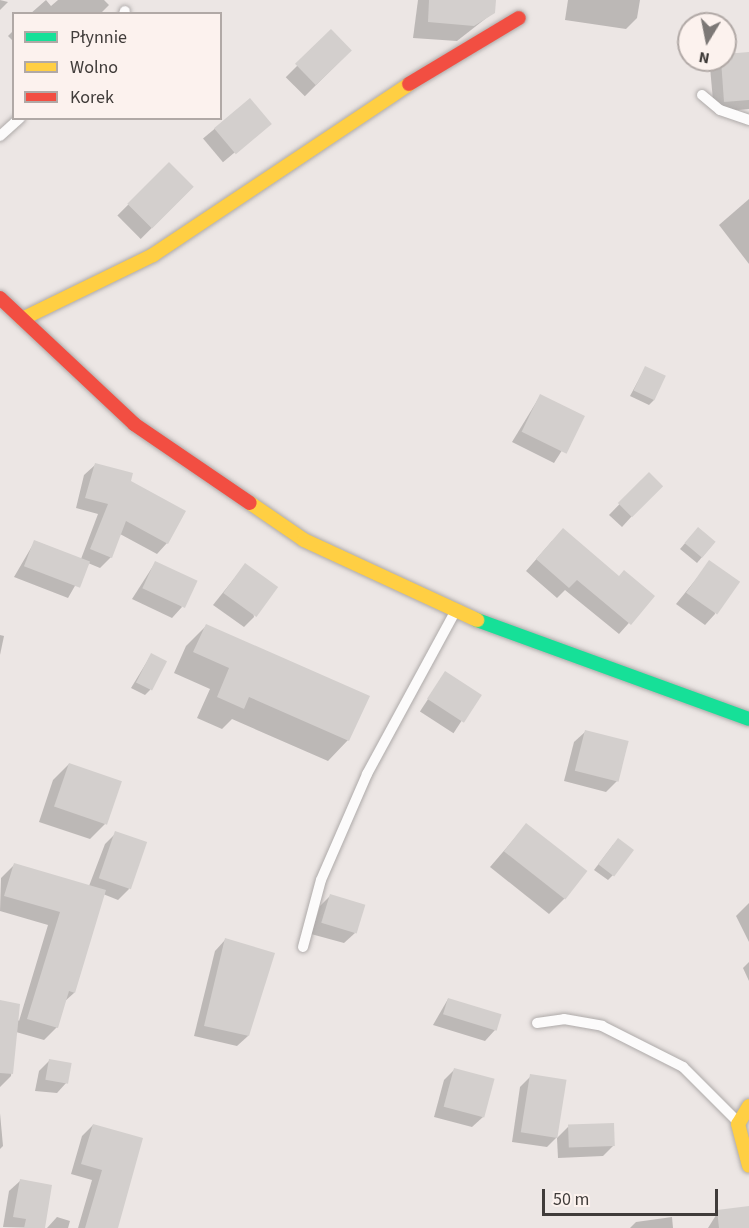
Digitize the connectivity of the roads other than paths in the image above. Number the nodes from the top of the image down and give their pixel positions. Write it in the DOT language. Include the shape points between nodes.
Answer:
graph roads {
  1 [pos="519,18"];
  2 [pos="702,95"];
  3 [pos="18,120"];
  4 [pos="749,120"];
  5 [pos="0,136"];
  6 [pos="0,298"];
  7 [pos="22,319"];
  8 [pos="455,612"];
  9 [pos="749,719"];
  10 [pos="303,947"];
  11 [pos="537,1023"];
  12 [pos="749,1106"];
  13 [pos="738,1124"];
  14 [pos="749,1166"];
  1 -- 7 [label="street" via="358,114 153,255"];
  2 -- 4 [label="lane" via="720,110"];
  3 -- 5 [label="lane"];
  6 -- 7 [label="street"];
  7 -- 8 [label="street" via="134,424 215,481 342,561"];
  8 -- 9 [label="street"];
  8 -- 10 [label="lane" via="368,774 321,880"];
  11 -- 13 [label="lane" via="583,1020 673,1062"];
  12 -- 13 [label="street"];
  13 -- 14 [label="street"];
}
